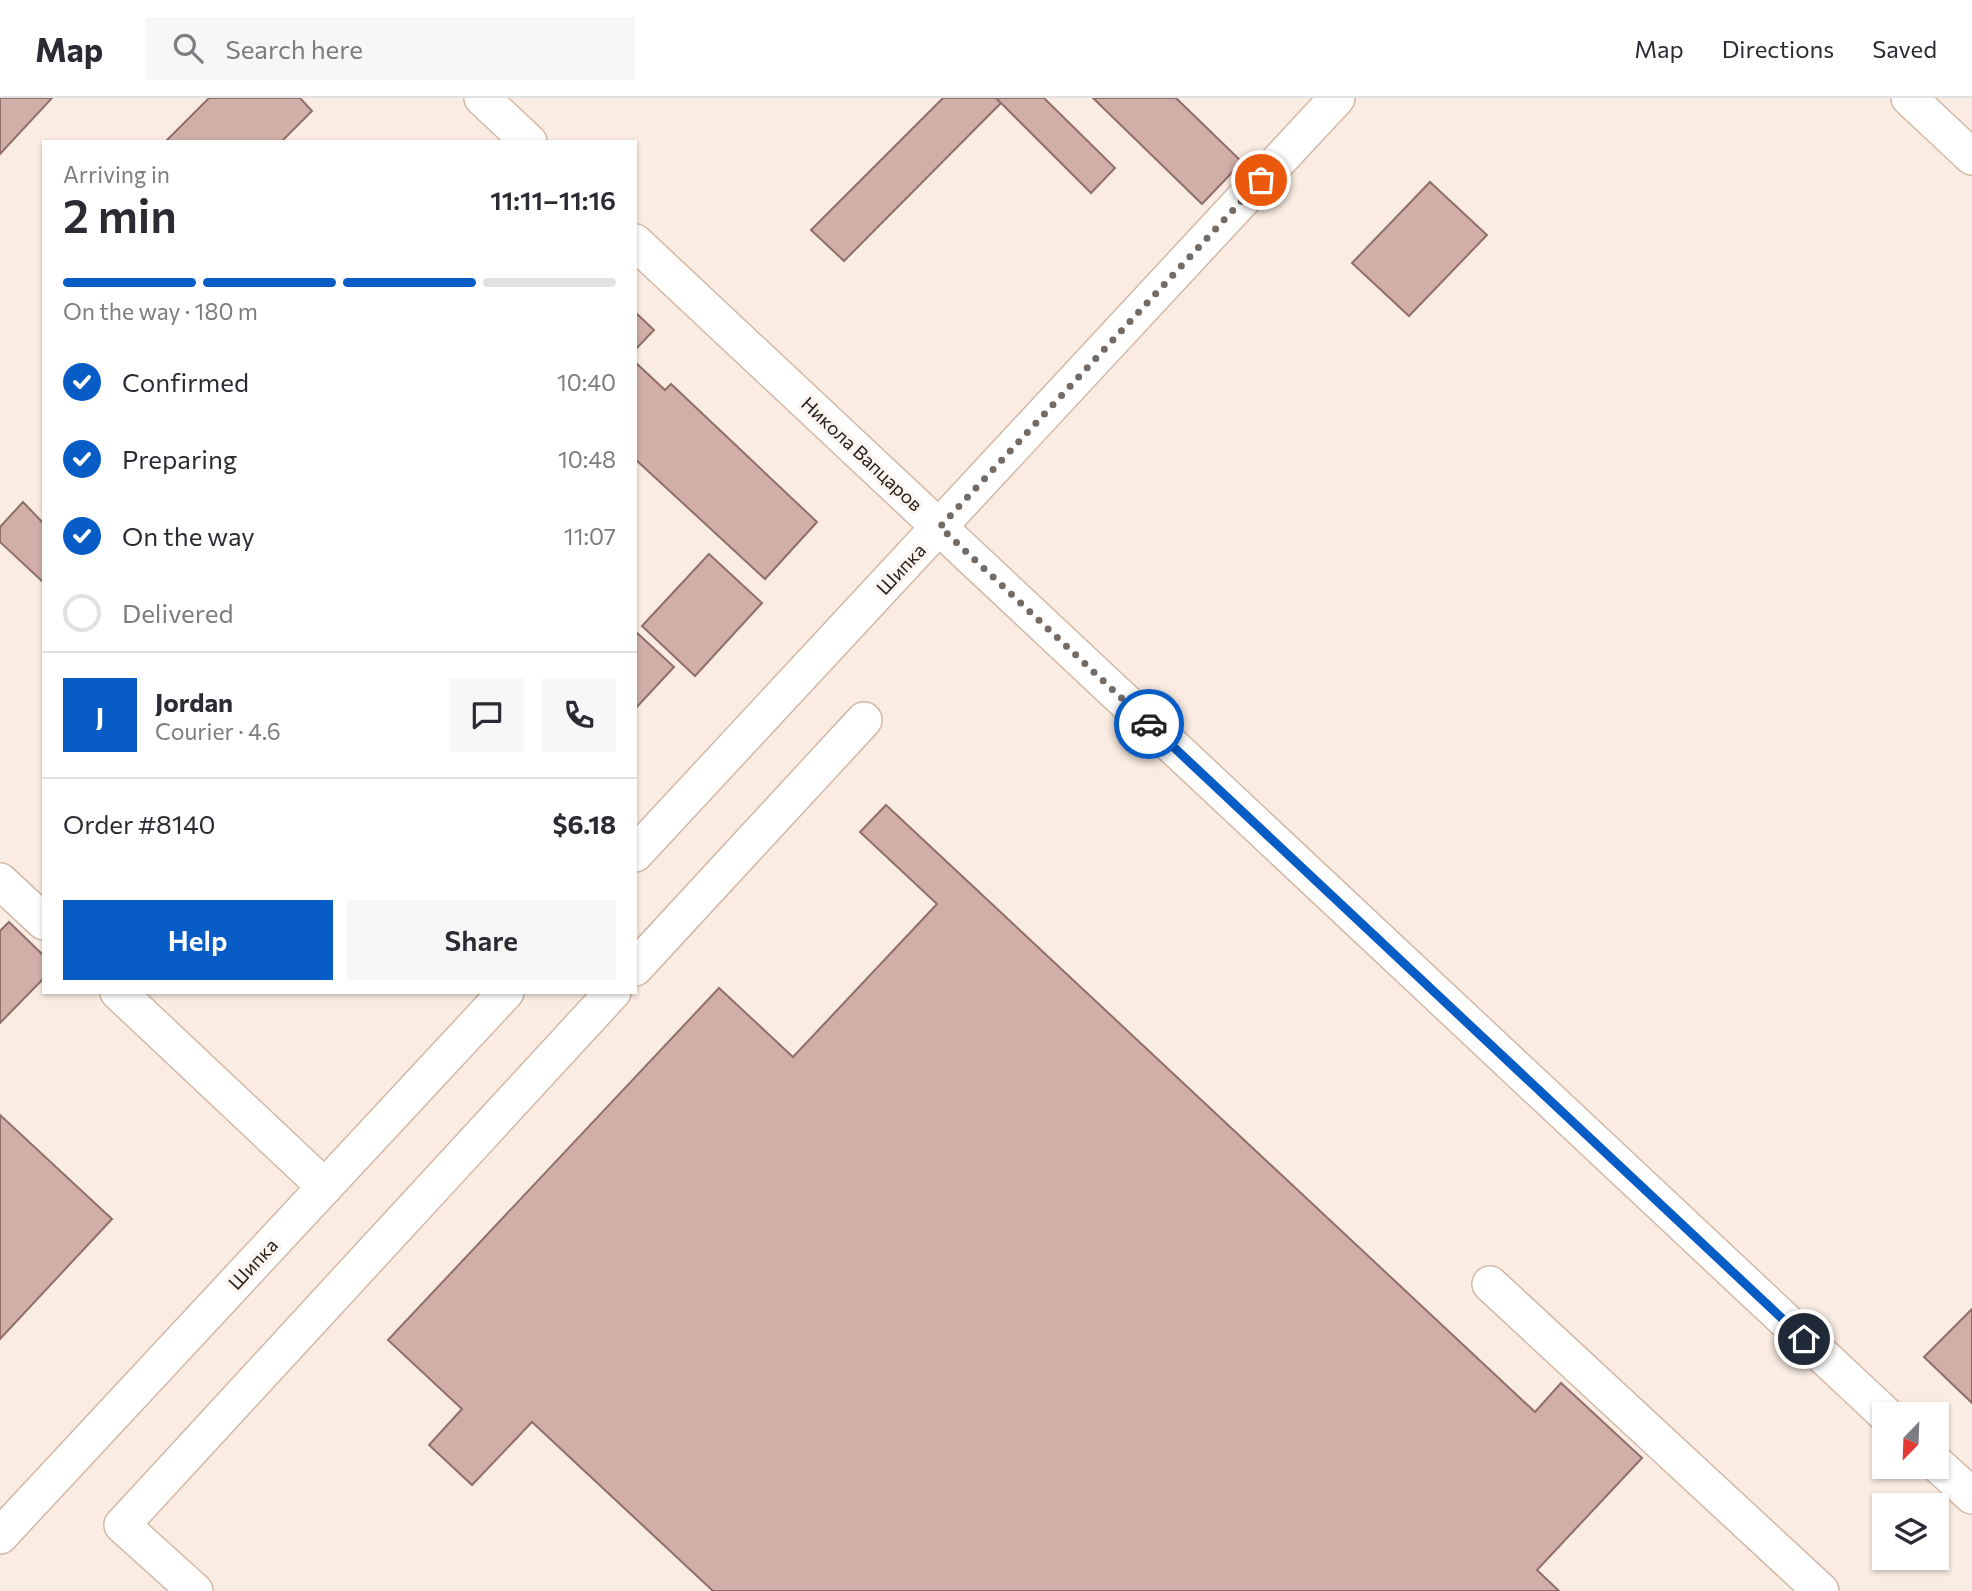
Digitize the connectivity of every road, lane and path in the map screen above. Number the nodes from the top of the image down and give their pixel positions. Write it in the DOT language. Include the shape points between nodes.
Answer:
graph roads {
  1 [pos="482,98"];
  2 [pos="1337,98"];
  3 [pos="1909,98"];
  4 [pos="527,140"];
  5 [pos="1972,157"];
  6 [pos="637,244"];
  7 [pos="940,527"];
  8 [pos="864,720"];
  9 [pos="637,852"];
  10 [pos="0,881"];
  11 [pos="42,920"];
  12 [pos="637,966"];
  13 [pos="120,994"];
  14 [pos="504,994"];
  15 [pos="611,994"];
  16 [pos="325,1187"];
  17 [pos="1490,1284"];
  18 [pos="1872,1402"];
  19 [pos="1950,1476"];
  20 [pos="1972,1496"];
  21 [pos="0,1536"];
  22 [pos="195,1591"];
  23 [pos="1821,1591"];
  1 -- 4 [label="street"];
  2 -- 7 [label="street, Шипка"];
  3 -- 5 [label="street"];
  6 -- 7 [label="street, Никола Вапцаров"];
  7 -- 9 [label="street, Шипка"];
  7 -- 18 [label="street, Никола Вапцаров"];
  8 -- 12 [label="street"];
  10 -- 11 [label="street"];
  13 -- 16 [label="street"];
  14 -- 16 [label="street, Шипка"];
  15 -- 22 [label="street" via="122,1525"];
  16 -- 21 [label="street, Шипка"];
  17 -- 23 [label="street"];
  19 -- 20 [label="street"];
}
